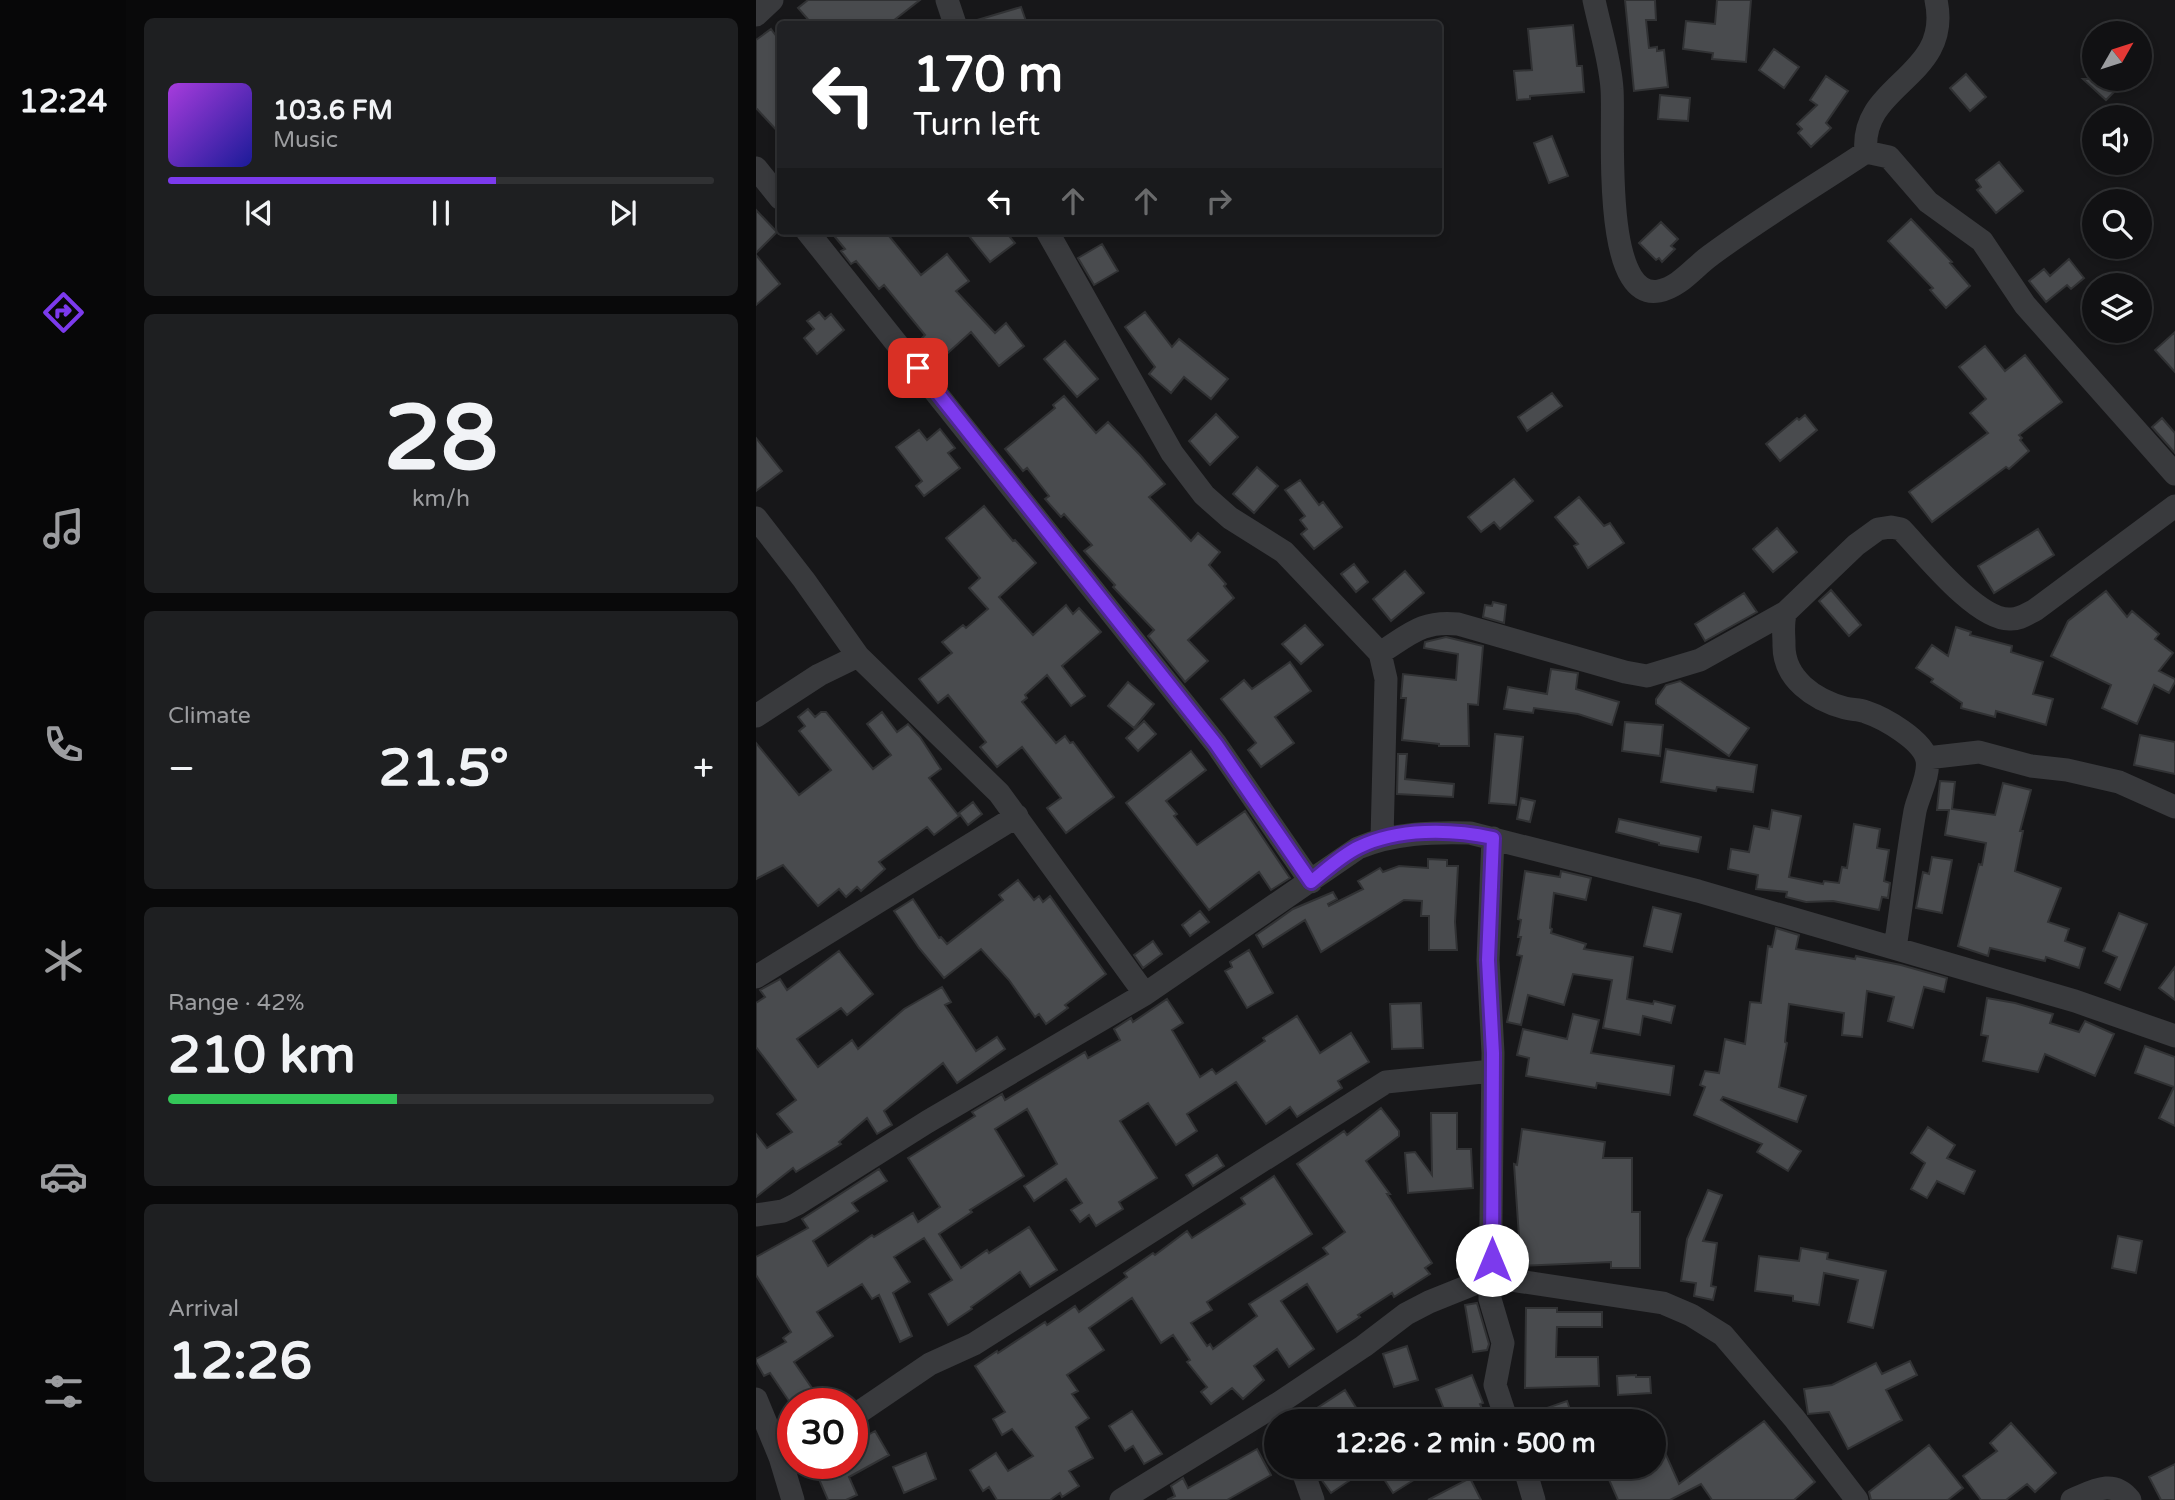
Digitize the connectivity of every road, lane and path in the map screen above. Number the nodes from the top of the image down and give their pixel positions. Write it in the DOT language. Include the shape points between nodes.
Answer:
graph roads {
  1 [pos="772,0"];
  2 [pos="947,0"];
  3 [pos="1594,0"];
  4 [pos="1936,0"];
  5 [pos="756,15"];
  6 [pos="954,21"];
  7 [pos="1866,152"];
  8 [pos="756,168"];
  9 [pos="777,194"];
  10 [pos="810,235"];
  11 [pos="1049,235"];
  12 [pos="2175,474"];
  13 [pos="2175,506"];
  14 [pos="756,518"];
  15 [pos="1786,612"];
  16 [pos="1380,653"];
  17 [pos="858,656"];
  18 [pos="756,716"];
  19 [pos="1927,758"];
  20 [pos="2175,807"];
  21 [pos="1017,816"];
  22 [pos="1493,838"];
  23 [pos="1382,839"];
  24 [pos="1311,882"];
  25 [pos="1895,948"];
  26 [pos="756,977"];
  27 [pos="1145,995"];
  28 [pos="2175,1036"];
  29 [pos="1492,1071"];
  30 [pos="756,1215"];
  31 [pos="1492,1277"];
  32 [pos="756,1399"];
  33 [pos="868,1406"];
  34 [pos="1286,1409"];
  35 [pos="1503,1409"];
  36 [pos="1264,1422"];
  37 [pos="777,1436"];
  38 [pos="790,1479"];
  39 [pos="1306,1479"];
  40 [pos="1528,1479"];
  41 [pos="793,1500"];
  42 [pos="1121,1500"];
  43 [pos="1314,1500"];
  44 [pos="1534,1500"];
  45 [pos="1857,1500"];
  46 [pos="2072,1500"];
  47 [pos="2130,1500"];
  1 -- 5 [label="street"];
  2 -- 6 [label="street"];
  3 -- 7 [label="street" via="1612,88 1616,233 1628,271 1647,291 1674,286 1710,256"];
  4 -- 7 [label="street" via="1940,17 1931,51 1877,110 1868,125"];
  7 -- 12 [label="street" via="1889,157 1928,202 1982,241 2025,305"];
  8 -- 9 [label="street"];
  10 -- 24 [label="street" via="1216,744"];
  11 -- 16 [label="street" via="1172,453 1204,495 1230,518 1284,552"];
  13 -- 15 [label="street" via="2018,618 2006,619 1975,606 1901,529 1891,527 1878,529 1856,545"];
  14 -- 17 [label="street"];
  15 -- 16 [label="street" via="1700,660 1647,676 1458,624 1426,624"];
  15 -- 19 [label="street" via="1784,651 1803,687 1813,696 1883,720 1913,738"];
  16 -- 23 [label="street" via="1386,679"];
  17 -- 18 [label="street"];
  17 -- 21 [label="street"];
  19 -- 20 [label="street" via="1979,752 2119,782"];
  19 -- 25 [label="street"];
  21 -- 26 [label="street"];
  21 -- 27 [label="street"];
  22 -- 23 [label="street" via="1440,832"];
  22 -- 25 [label="street"];
  22 -- 29 [label="street" via="1488,960"];
  23 -- 24 [label="street" via="1358,848"];
  24 -- 27 [label="street"];
  25 -- 28 [label="street"];
  27 -- 30 [label="street" via="797,1204"];
  29 -- 31 [label="street"];
  29 -- 33 [label="street" via="1386,1082 974,1344 930,1364"];
  31 -- 34 [label="street" via="1406,1314"];
  31 -- 35 [label="street" via="1490,1299 1503,1343 1495,1385"];
  31 -- 45 [label="street" via="1663,1303 1702,1321 1723,1335"];
  32 -- 37 [label="street"];
  36 -- 42 [label="street"];
  38 -- 41 [label="street"];
  39 -- 43 [label="street"];
  40 -- 44 [label="street"];
  46 -- 47 [label="street" via="2106,1486"];
}
